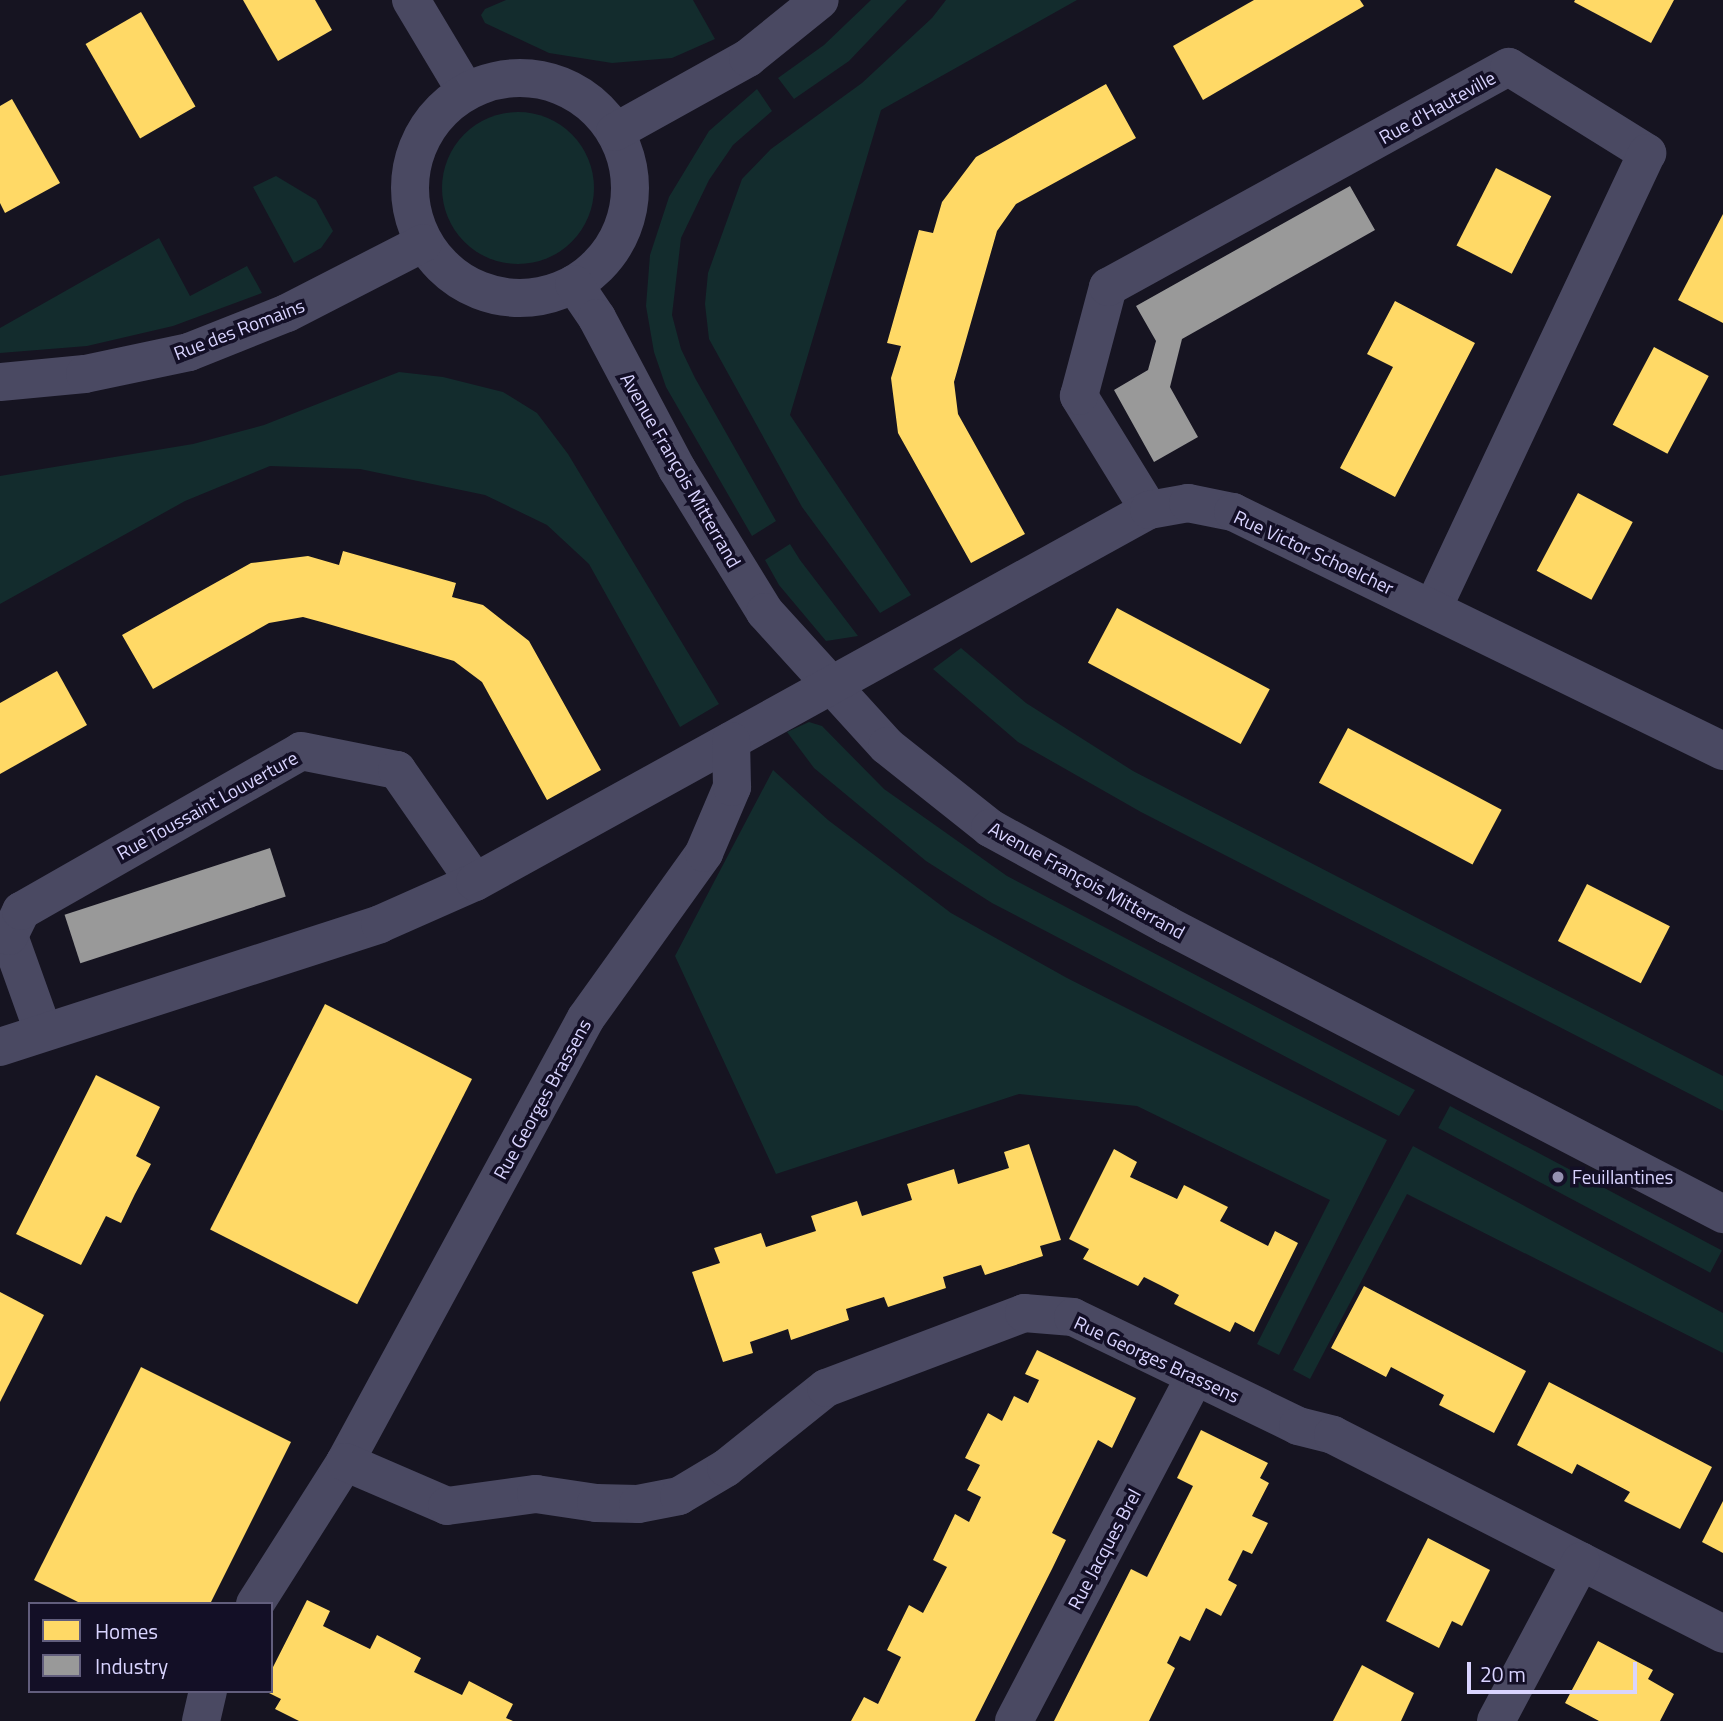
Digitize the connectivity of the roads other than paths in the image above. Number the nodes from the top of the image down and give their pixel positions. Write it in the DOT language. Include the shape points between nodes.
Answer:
graph roads {
  1 [pos="411,0"];
  2 [pos="820,0"];
  3 [pos="466,92"];
  4 [pos="615,132"];
  5 [pos="423,243"];
  6 [pos="574,284"];
  7 [pos="0,382"];
  8 [pos="1149,510"];
  9 [pos="1433,608"];
  10 [pos="832,686"];
  11 [pos="731,741"];
  12 [pos="1723,751"];
  13 [pos="475,882"];
  14 [pos="43,1031"];
  15 [pos="0,1047"];
  16 [pos="1723,1214"];
  17 [pos="1194,1378"];
  18 [pos="345,1462"];
  19 [pos="1581,1561"];
  20 [pos="257,1602"];
  21 [pos="1723,1634"];
  22 [pos="208,1693"];
  23 [pos="201,1721"];
  24 [pos="1014,1721"];
  25 [pos="1496,1721"];
  1 -- 3 [label="street"];
  2 -- 4 [label="street" via="748,58"];
  3 -- 4 [label="street" via="506,79 548,82 586,100"];
  3 -- 5 [label="street" via="442,110 424,133 413,159 412,216"];
  4 -- 6 [label="street" via="629,173 626,216 607,255"];
  5 -- 6 [label="street" via="457,279 491,295 527,298"];
  5 -- 7 [label="street, Rue des Romains" via="288,313 189,352 85,374"];
  6 -- 10 [label="street, Avenue François Mitterrand" via="597,318 677,469 765,612"];
  8 -- 9 [label="street, Rue Victor Schoelcher" via="1188,503 1233,512"];
  8 -- 9 [label="street, Rue d'Hauteville" via="1079,396 1108,287 1509,67 1647,153"];
  8 -- 10 [label="street, Rue Victor Schoelcher"];
  9 -- 12 [label="street, Rue Victor Schoelcher"];
  10 -- 11 [label="street"];
  10 -- 16 [label="street, Avenue François Mitterrand" via="887,746 990,828"];
  11 -- 13 [label="street"];
  11 -- 18 [label="street, Rue Georges Brassens" via="732,787 705,853 586,1018"];
  13 -- 14 [label="street" via="380,924"];
  13 -- 14 [label="street, Rue Toussaint Louverture" via="397,770 301,751 21,911 9,936"];
  14 -- 15 [label="street"];
  17 -- 18 [label="street, Rue Georges Brassens" via="1073,1317 1024,1313 826,1388 726,1468 679,1496 638,1504 536,1494 447,1506"];
  17 -- 19 [label="street, Rue Georges Brassens" via="1298,1426 1333,1435"];
  17 -- 24 [label="street, Rue Jacques Brel"];
  18 -- 20 [label="street, Rue Georges Brassens"];
  19 -- 21 [label="street, Rue Georges Brassens"];
  19 -- 25 [label="street"];
  22 -- 23 [label="street"];
}
